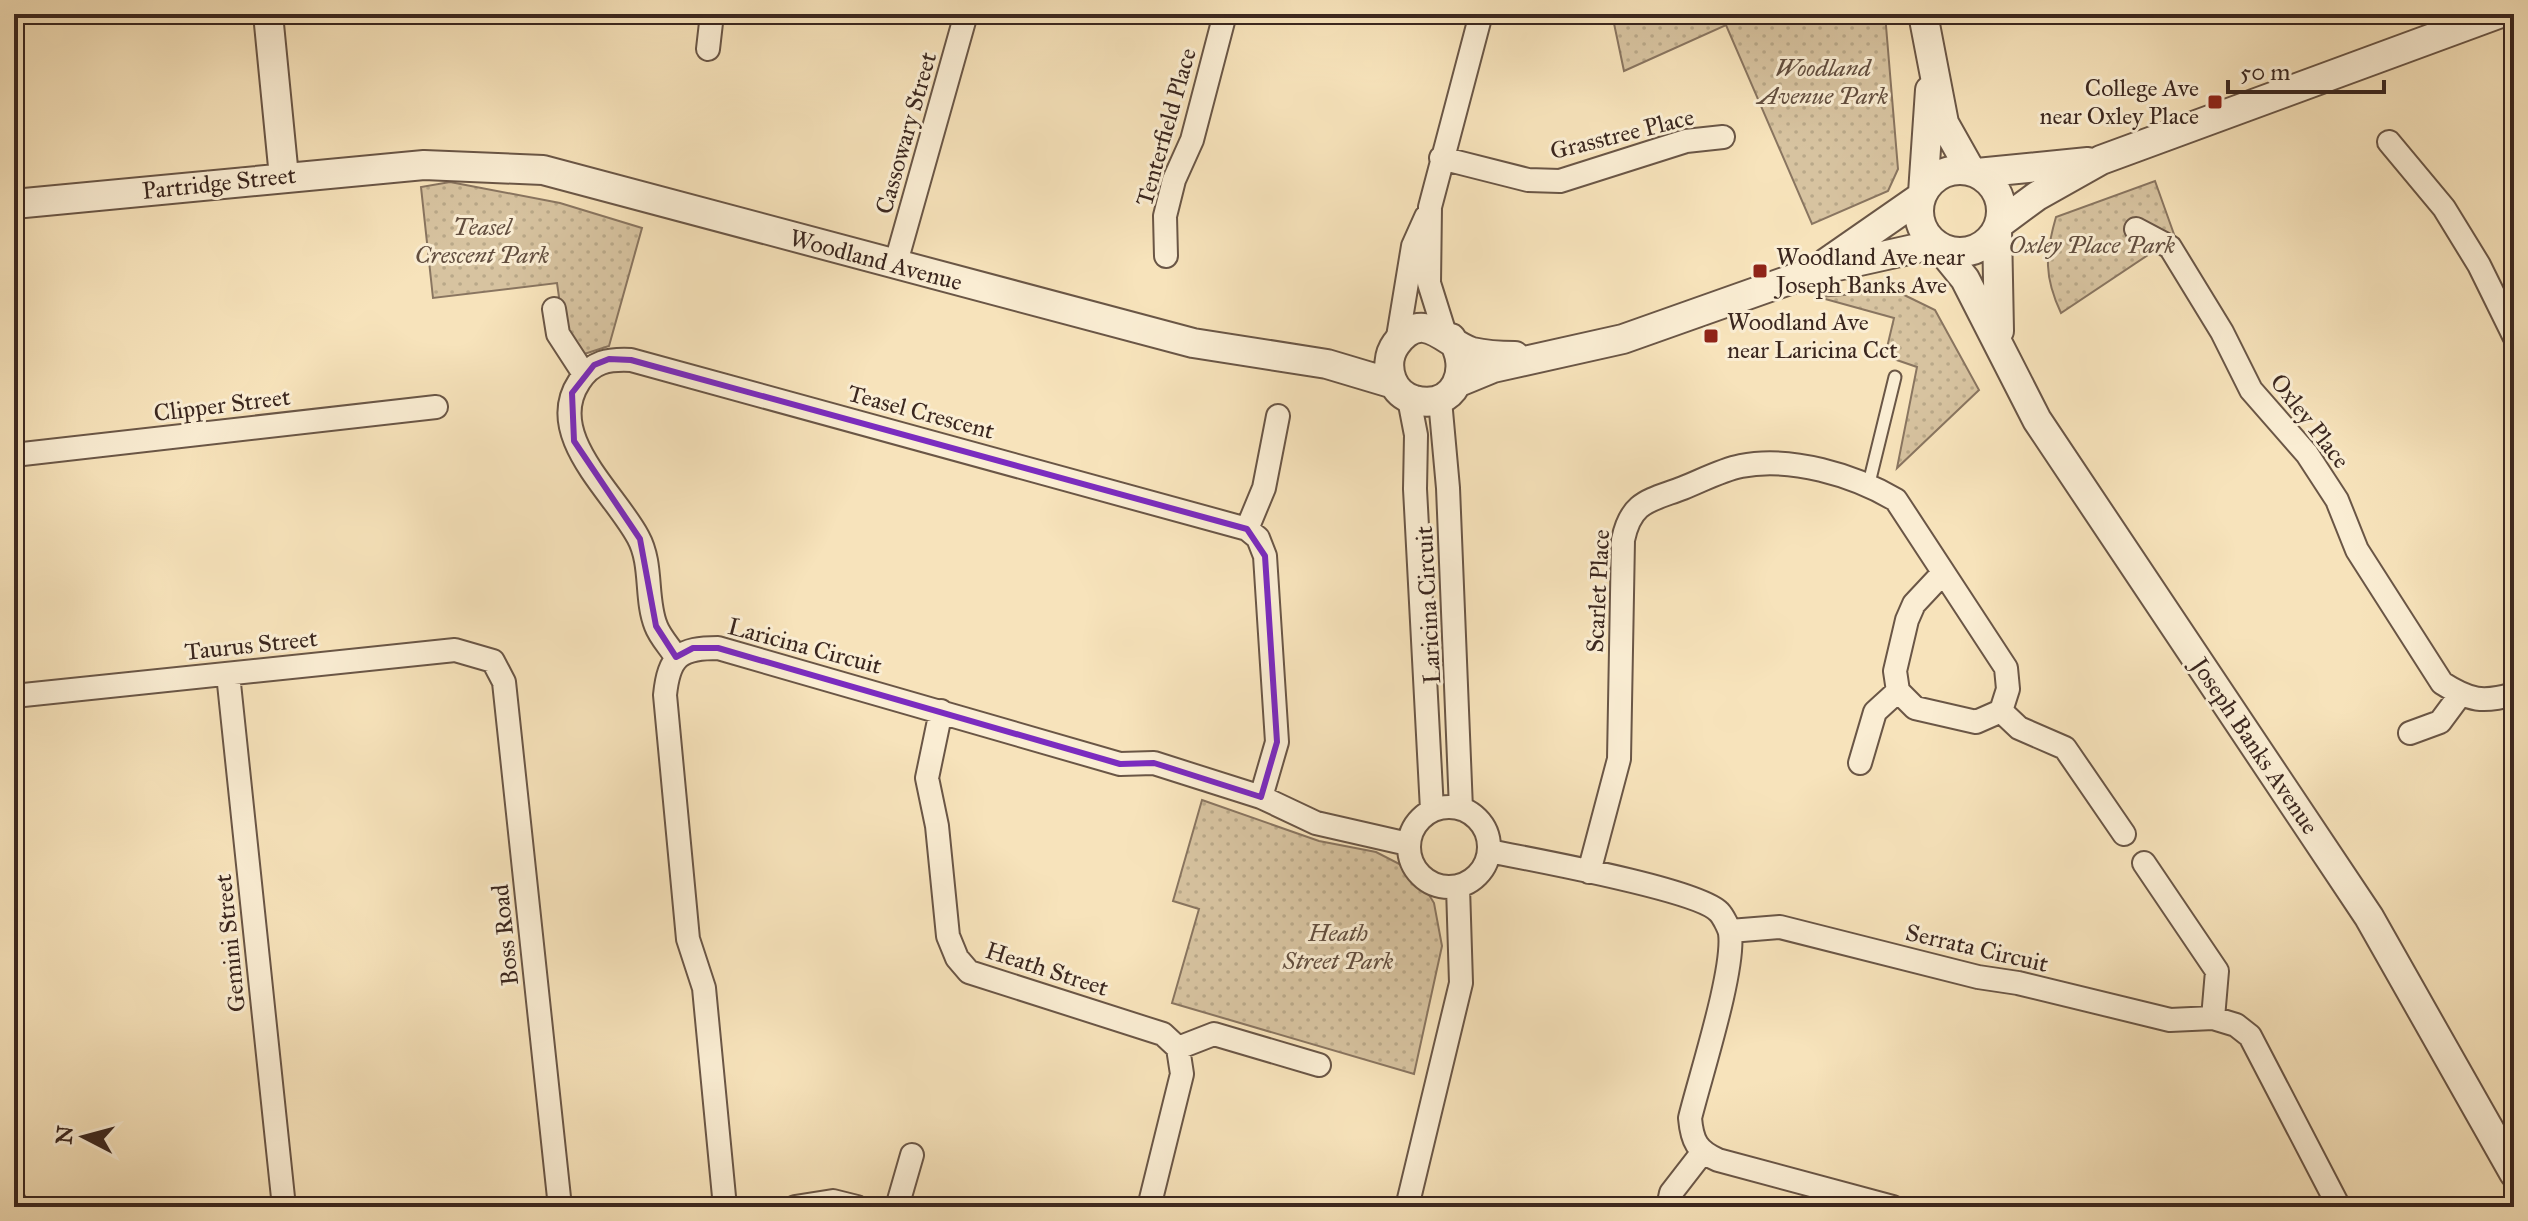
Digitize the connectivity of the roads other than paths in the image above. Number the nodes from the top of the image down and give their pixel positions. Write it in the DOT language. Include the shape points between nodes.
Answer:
graph roads {
  1 [pos="268,14"];
  2 [pos="712,14"];
  3 [pos="966,14"];
  4 [pos="1225,14"];
  5 [pos="1481,14"];
  6 [pos="1923,14"];
  7 [pos="2498,14"];
  8 [pos="708,49"];
  9 [pos="1932,73"];
  10 [pos="1723,137"];
  11 [pos="2389,142"];
  12 [pos="1441,158"];
  13 [pos="2101,160"];
  14 [pos="424,165"];
  15 [pos="1974,172"];
  16 [pos="284,177"];
  17 [pos="1922,195"];
  18 [pos="14,204"];
  19 [pos="1430,207"];
  20 [pos="1998,226"];
  21 [pos="2136,229"];
  22 [pos="1937,246"];
  23 [pos="1166,256"];
  24 [pos="895,266"];
  25 [pos="1815,271"];
  26 [pos="554,309"];
  27 [pos="1448,336"];
  28 [pos="2514,336"];
  29 [pos="1999,344"];
  30 [pos="1396,345"];
  31 [pos="1550,356"];
  32 [pos="1327,364"];
  33 [pos="584,374"];
  34 [pos="1895,377"];
  35 [pos="1402,391"];
  36 [pos="1450,391"];
  37 [pos="436,407"];
  38 [pos="1278,416"];
  39 [pos="14,455"];
  40 [pos="1869,483"];
  41 [pos="1247,529"];
  42 [pos="1943,573"];
  43 [pos="676,657"];
  44 [pos="493,661"];
  45 [pos="228,674"];
  46 [pos="1898,691"];
  47 [pos="2514,694"];
  48 [pos="2460,695"];
  49 [pos="14,696"];
  50 [pos="941,711"];
  51 [pos="2001,711"];
  52 [pos="2410,733"];
  53 [pos="1860,763"];
  54 [pos="1261,797"];
  55 [pos="1461,809"];
  56 [pos="1432,810"];
  57 [pos="2124,834"];
  58 [pos="1408,844"];
  59 [pos="1489,851"];
  60 [pos="2144,863"];
  61 [pos="1589,872"];
  62 [pos="1458,887"];
  63 [pos="1730,931"];
  64 [pos="2213,1018"];
  65 [pos="1178,1048"];
  66 [pos="1319,1065"];
  67 [pos="1702,1153"];
  68 [pos="912,1155"];
  69 [pos="2508,1163"];
  70 [pos="2514,1188"];
  71 [pos="14,1201"];
  72 [pos="15,1207"];
  73 [pos="284,1207"];
  74 [pos="560,1207"];
  75 [pos="725,1207"];
  76 [pos="795,1207"];
  77 [pos="857,1207"];
  78 [pos="897,1207"];
  79 [pos="1149,1207"];
  80 [pos="1407,1207"];
  81 [pos="1668,1207"];
  82 [pos="1893,1207"];
  83 [pos="2339,1207"];
  1 -- 16 [label="street"];
  2 -- 8 [label="street"];
  3 -- 24 [label="street, Cassowary Street"];
  4 -- 23 [label="street, Tenterfield Place" via="1192,140 1165,216"];
  5 -- 12 [label="street"];
  6 -- 9 [label="street"];
  7 -- 13 [label="street"];
  9 -- 15 [label="street" via="1947,135"];
  9 -- 17 [label="street"];
  10 -- 12 [label="street, Grasstree Place" via="1686,141 1560,181 1528,180"];
  11 -- 28 [label="street" via="2444,208"];
  12 -- 19 [label="street"];
  13 -- 15 [label="street"];
  13 -- 20 [label="street" via="2037,196"];
  14 -- 16 [label="street, Partridge Street"];
  14 -- 24 [label="street, Woodland Avenue" via="500,166 582,178"];
  15 -- 17 [label="street" via="1943,173"];
  15 -- 20 [label="street" via="1998,194"];
  16 -- 18 [label="street, Partridge Street"];
  17 -- 22 [label="street" via="1921,223"];
  17 -- 25 [label="street, Woodland Avenue"];
  19 -- 27 [label="street" via="1429,283"];
  19 -- 30 [label="street" via="1413,246"];
  20 -- 22 [label="street" via="1985,244 1969,251"];
  20 -- 29 [label="street, Joseph Banks Avenue"];
  21 -- 48 [label="street, Oxley Place" via="2170,247 2251,390 2314,466 2337,500 2357,550 2442,683"];
  22 -- 25 [label="street, Woodland Avenue"];
  22 -- 29 [label="street, Joseph Banks Avenue" via="1965,279"];
  24 -- 32 [label="street, Woodland Avenue" via="1193,343"];
  25 -- 31 [label="street, Woodland Avenue" via="1623,339"];
  26 -- 33 [label="street" via="558,334"];
  27 -- 30 [label="street, Woodland Avenue" via="1421,329"];
  27 -- 31 [label="street, Woodland Avenue" via="1469,351"];
  27 -- 36 [label="street" via="1463,363"];
  29 -- 69 [label="street, Joseph Banks Avenue" via="2037,420 2369,917"];
  30 -- 32 [label="street, Woodland Avenue"];
  30 -- 35 [label="street" via="1389,365"];
  31 -- 36 [label="street, Woodland Avenue" via="1493,368"];
  32 -- 35 [label="street, Woodland Avenue"];
  33 -- 41 [label="street, Teasel Crescent" via="609,359 631,360"];
  33 -- 43 [label="street" via="572,393 569,418 574,441 640,539 656,626"];
  34 -- 40 [label="lane"];
  35 -- 36 [label="street, Woodland Avenue" via="1427,403"];
  35 -- 56 [label="street, Laricina Circuit" via="1416,435"];
  36 -- 55 [label="street, Laricina Circuit" via="1448,488"];
  37 -- 39 [label="street, Clipper Street"];
  38 -- 41 [label="street" via="1264,488"];
  40 -- 42 [label="street, Scarlet Place" via="1896,500"];
  40 -- 61 [label="street, Scarlet Place" via="1794,466 1739,466 1639,504 1627,520 1619,759"];
  41 -- 54 [label="street" via="1258,538 1265,556 1277,742"];
  42 -- 46 [label="street" via="1914,604 1907,620 1895,671"];
  42 -- 51 [label="street, Scarlet Place" via="2006,668 2008,689"];
  43 -- 50 [label="street, Laricina Circuit" via="693,648 718,648"];
  43 -- 75 [label="street" via="665,695 688,939 704,988"];
  44 -- 45 [label="street, Taurus Street" via="455,650"];
  44 -- 74 [label="street, Boss Road" via="504,682"];
  45 -- 49 [label="street, Taurus Street"];
  45 -- 73 [label="street, Gemini Street"];
  46 -- 51 [label="street" via="1915,708 1976,722"];
  46 -- 53 [label="street" via="1875,712"];
  47 -- 48 [label="street" via="2487,701"];
  48 -- 52 [label="street" via="2440,722"];
  50 -- 54 [label="street, Laricina Circuit" via="1120,764 1154,763"];
  50 -- 65 [label="street, Heath Street" via="927,778 948,936 957,958 969,972 1163,1034"];
  51 -- 57 [label="street" via="2019,728 2065,748"];
  54 -- 58 [label="street, Laricina Circuit" via="1316,823"];
  55 -- 56 [label="street"];
  55 -- 59 [label="street" via="1483,825"];
  56 -- 58 [label="street" via="1417,823"];
  58 -- 62 [label="street" via="1422,878"];
  59 -- 61 [label="street"];
  59 -- 62 [label="street" via="1477,876"];
  60 -- 64 [label="street" via="2217,971"];
  61 -- 63 [label="street" via="1701,902 1719,912"];
  62 -- 80 [label="street" via="1461,983"];
  63 -- 64 [label="street, Serrata Circuit" via="1780,927 2170,1020"];
  63 -- 67 [label="street" via="1729,960 1690,1118 1692,1139"];
  64 -- 83 [label="street, Serrata Circuit" via="2250,1036"];
  65 -- 66 [label="street" via="1214,1034"];
  65 -- 79 [label="street" via="1182,1074"];
  67 -- 81 [label="street" via="1671,1193"];
  67 -- 82 [label="street"];
  68 -- 78 [label="street"];
  69 -- 70 [label="street, Joseph Banks Avenue"];
  71 -- 72 [label="street"];
  76 -- 77 [label="street" via="833,1201"];
}
